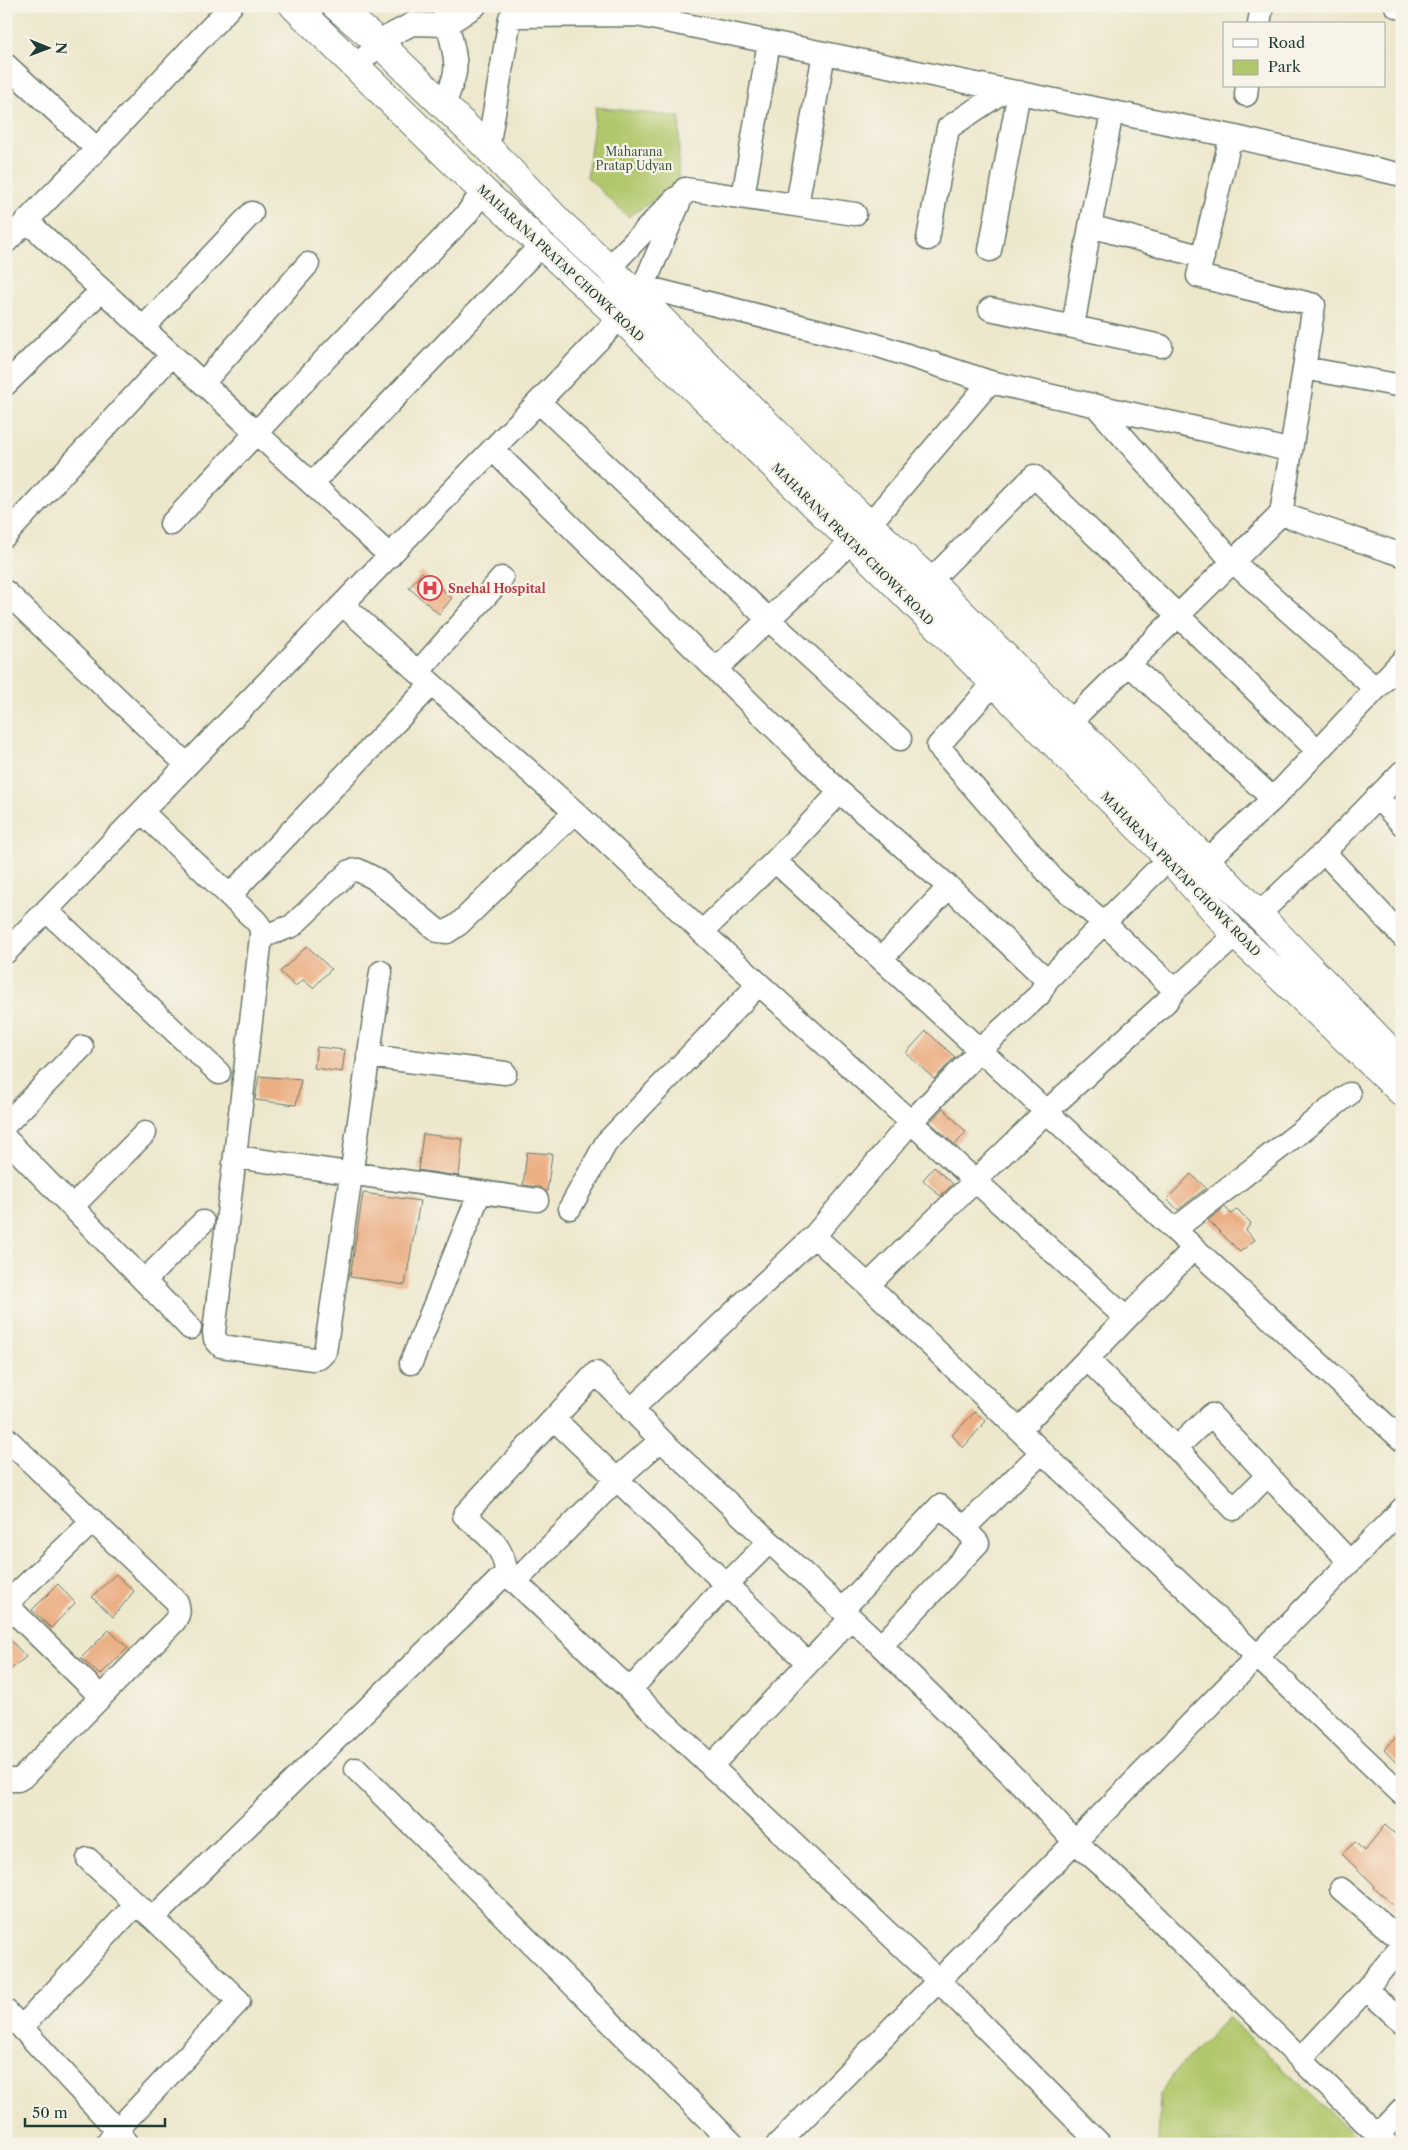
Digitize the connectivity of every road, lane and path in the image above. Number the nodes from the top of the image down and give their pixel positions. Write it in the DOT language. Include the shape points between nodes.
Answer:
graph roads {
  1 [pos="231,6"];
  2 [pos="294,6"];
  3 [pos="336,6"];
  4 [pos="475,6"];
  5 [pos="1262,6"];
  6 [pos="1396,6"];
  7 [pos="1402,8"];
  8 [pos="445,15"];
  9 [pos="1259,22"];
  10 [pos="769,42"];
  11 [pos="380,44"];
  12 [pos="824,53"];
  13 [pos="6,66"];
  14 [pos="355,67"];
  15 [pos="1012,91"];
  16 [pos="444,106"];
  17 [pos="1112,112"];
  18 [pos="1231,136"];
  19 [pos="488,148"];
  20 [pos="97,149"];
  21 [pos="1402,175"];
  22 [pos="685,189"];
  23 [pos="483,191"];
  24 [pos="743,197"];
  25 [pos="797,205"];
  26 [pos="252,213"];
  27 [pos="855,214"];
  28 [pos="27,221"];
  29 [pos="1090,226"];
  30 [pos="928,239"];
  31 [pos="6,242"];
  32 [pos="542,244"];
  33 [pos="990,250"];
  34 [pos="1203,257"];
  35 [pos="308,264"];
  36 [pos="609,268"];
  37 [pos="102,290"];
  38 [pos="635,301"];
  39 [pos="990,309"];
  40 [pos="1073,327"];
  41 [pos="143,328"];
  42 [pos="1162,346"];
  43 [pos="172,355"];
  44 [pos="1304,368"];
  45 [pos="990,382"];
  46 [pos="203,383"];
  47 [pos="6,384"];
  48 [pos="1402,386"];
  49 [pos="539,402"];
  50 [pos="1096,406"];
  51 [pos="256,433"];
  52 [pos="493,450"];
  53 [pos="1291,451"];
  54 [pos="312,484"];
  55 [pos="1281,514"];
  56 [pos="171,524"];
  57 [pos="860,533"];
  58 [pos="6,535"];
  59 [pos="1402,555"];
  60 [pos="390,556"];
  61 [pos="1233,562"];
  62 [pos="502,578"];
  63 [pos="930,581"];
  64 [pos="6,592"];
  65 [pos="343,604"];
  66 [pos="1179,616"];
  67 [pos="769,618"];
  68 [pos="1402,661"];
  69 [pos="1130,665"];
  70 [pos="716,669"];
  71 [pos="425,678"];
  72 [pos="994,683"];
  73 [pos="1376,689"];
  74 [pos="1061,732"];
  75 [pos="900,739"];
  76 [pos="1318,751"];
  77 [pos="187,765"];
  78 [pos="1402,772"];
  79 [pos="840,792"];
  80 [pos="1376,798"];
  81 [pos="1273,799"];
  82 [pos="142,812"];
  83 [pos="575,812"];
  84 [pos="1402,824"];
  85 [pos="1324,852"];
  86 [pos="1169,858"];
  87 [pos="775,861"];
  88 [pos="1205,862"];
  89 [pos="949,887"];
  90 [pos="230,895"];
  91 [pos="47,911"];
  92 [pos="1259,914"];
  93 [pos="1104,923"];
  94 [pos="702,932"];
  95 [pos="1236,934"];
  96 [pos="1402,936"];
  97 [pos="261,937"];
  98 [pos="6,952"];
  99 [pos="881,959"];
  100 [pos="380,972"];
  101 [pos="1047,980"];
  102 [pos="759,984"];
  103 [pos="1175,990"];
  104 [pos="82,1047"];
  105 [pos="980,1051"];
  106 [pos="368,1056"];
  107 [pos="1400,1057"];
  108 [pos="219,1073"];
  109 [pos="505,1073"];
  110 [pos="1402,1092"];
  111 [pos="1348,1094"];
  112 [pos="1046,1112"];
  113 [pos="911,1122"];
  114 [pos="6,1124"];
  115 [pos="145,1133"];
  116 [pos="6,1139"];
  117 [pos="236,1157"];
  118 [pos="352,1174"];
  119 [pos="975,1180"];
  120 [pos="480,1192"];
  121 [pos="537,1200"];
  122 [pos="72,1207"];
  123 [pos="570,1208"];
  124 [pos="203,1222"];
  125 [pos="1174,1230"];
  126 [pos="814,1236"];
  127 [pos="1194,1248"];
  128 [pos="144,1281"];
  129 [pos="868,1284"];
  130 [pos="1126,1318"];
  131 [pos="190,1328"];
  132 [pos="1087,1359"];
  133 [pos="411,1363"];
  134 [pos="631,1410"];
  135 [pos="554,1419"];
  136 [pos="1019,1430"];
  137 [pos="6,1438"];
  138 [pos="661,1440"];
  139 [pos="1402,1440"];
  140 [pos="1176,1448"];
  141 [pos="1042,1452"];
  142 [pos="1267,1476"];
  143 [pos="616,1479"];
  144 [pos="1402,1508"];
  145 [pos="93,1522"];
  146 [pos="964,1528"];
  147 [pos="770,1542"];
  148 [pos="1349,1562"];
  149 [pos="510,1578"];
  150 [pos="727,1584"];
  151 [pos="6,1604"];
  152 [pos="846,1614"];
  153 [pos="881,1646"];
  154 [pos="1258,1656"];
  155 [pos="808,1663"];
  156 [pos="630,1690"];
  157 [pos="101,1697"];
  158 [pos="711,1766"];
  159 [pos="356,1769"];
  160 [pos="6,1780"];
  161 [pos="1402,1794"];
  162 [pos="1075,1842"];
  163 [pos="88,1858"];
  164 [pos="1340,1889"];
  165 [pos="144,1911"];
  166 [pos="1402,1941"];
  167 [pos="1402,1946"];
  168 [pos="939,1980"];
  169 [pos="1366,1989"];
  170 [pos="14,2019"];
  171 [pos="1402,2022"];
  172 [pos="1301,2059"];
  173 [pos="1402,2110"];
  174 [pos="117,2139"];
  175 [pos="1383,2140"];
  176 [pos="733,2144"];
  177 [pos="778,2144"];
  178 [pos="1100,2144"];
  1 -- 20 [label="street"];
  2 -- 14 [label="main road, MAHARANA PRATAP CHOWK ROAD"];
  3 -- 11 [label="main road, MAHARANA PRATAP CHOWK ROAD"];
  4 -- 8 [label="street"];
  5 -- 9 [label="street"];
  6 -- 7 [label="street"];
  8 -- 11 [label="street" via="412,24"];
  8 -- 16 [label="street" via="455,71"];
  10 -- 12 [label="street"];
  10 -- 19 [label="street" via="637,15 510,18"];
  10 -- 24 [label="street"];
  11 -- 14 [label="street"];
  11 -- 16 [label="main road, MAHARANA PRATAP CHOWK ROAD"];
  12 -- 15 [label="street"];
  12 -- 25 [label="street"];
  13 -- 20 [label="street"];
  14 -- 23 [label="main road, MAHARANA PRATAP CHOWK ROAD"];
  15 -- 17 [label="street"];
  15 -- 30 [label="street" via="948,128"];
  15 -- 33 [label="street"];
  16 -- 19 [label="main road, MAHARANA PRATAP CHOWK ROAD"];
  17 -- 18 [label="street"];
  17 -- 29 [label="street"];
  18 -- 21 [label="street"];
  18 -- 34 [label="street"];
  19 -- 36 [label="main road, MAHARANA PRATAP CHOWK ROAD" via="558,221"];
  20 -- 28 [label="street"];
  22 -- 24 [label="street"];
  22 -- 36 [label="street"];
  22 -- 38 [label="street"];
  23 -- 32 [label="main road, MAHARANA PRATAP CHOWK ROAD"];
  23 -- 51 [label="street" via="466,215"];
  24 -- 25 [label="street"];
  25 -- 27 [label="street"];
  26 -- 41 [label="street"];
  28 -- 31 [label="street"];
  28 -- 37 [label="street"];
  29 -- 34 [label="street"];
  29 -- 40 [label="street"];
  32 -- 38 [label="main road, MAHARANA PRATAP CHOWK ROAD"];
  32 -- 54 [label="street"];
  34 -- 44 [label="street" via="1198,276 1314,305"];
  35 -- 46 [label="street"];
  36 -- 38 [label="main road, MAHARANA PRATAP CHOWK ROAD"];
  37 -- 41 [label="street"];
  37 -- 47 [label="street"];
  38 -- 45 [label="street" via="876,345"];
  38 -- 49 [label="street"];
  38 -- 57 [label="main road, MAHARANA PRATAP CHOWK ROAD"];
  39 -- 40 [label="street"];
  40 -- 42 [label="street"];
  41 -- 43 [label="street"];
  43 -- 46 [label="street"];
  43 -- 58 [label="street"];
  44 -- 48 [label="street"];
  44 -- 53 [label="street"];
  45 -- 50 [label="street"];
  45 -- 57 [label="street"];
  46 -- 51 [label="street"];
  49 -- 52 [label="street"];
  49 -- 67 [label="street"];
  50 -- 53 [label="street"];
  50 -- 61 [label="street"];
  51 -- 54 [label="street"];
  51 -- 56 [label="street"];
  52 -- 60 [label="street"];
  52 -- 70 [label="street"];
  53 -- 55 [label="street"];
  54 -- 60 [label="street"];
  55 -- 59 [label="street"];
  55 -- 61 [label="street"];
  57 -- 63 [label="main road, MAHARANA PRATAP CHOWK ROAD"];
  57 -- 67 [label="street"];
  57 -- 72 [label="main road, MAHARANA PRATAP CHOWK ROAD"];
  60 -- 65 [label="street"];
  61 -- 66 [label="street"];
  61 -- 73 [label="street"];
  62 -- 71 [label="street"];
  63 -- 66 [label="street" via="1034,476"];
  63 -- 74 [label="main road, MAHARANA PRATAP CHOWK ROAD"];
  64 -- 77 [label="street"];
  65 -- 71 [label="street"];
  65 -- 77 [label="street"];
  66 -- 69 [label="street"];
  66 -- 76 [label="street"];
  67 -- 70 [label="street"];
  67 -- 75 [label="street"];
  68 -- 73 [label="street"];
  69 -- 74 [label="street"];
  69 -- 81 [label="street"];
  70 -- 79 [label="street"];
  71 -- 83 [label="street"];
  71 -- 90 [label="street"];
  72 -- 74 [label="main road, MAHARANA PRATAP CHOWK ROAD"];
  72 -- 93 [label="street" via="938,746 1054,880"];
  73 -- 76 [label="street"];
  74 -- 86 [label="main road, MAHARANA PRATAP CHOWK ROAD"];
  74 -- 88 [label="main road, MAHARANA PRATAP CHOWK ROAD"];
  76 -- 81 [label="street"];
  77 -- 82 [label="street"];
  78 -- 80 [label="street"];
  79 -- 87 [label="street"];
  79 -- 89 [label="street"];
  80 -- 84 [label="street"];
  80 -- 85 [label="street"];
  81 -- 88 [label="street"];
  82 -- 90 [label="street"];
  82 -- 91 [label="street"];
  83 -- 94 [label="street"];
  83 -- 97 [label="street" via="447,932 438,931 374,878 358,870 350,871 292,926"];
  85 -- 92 [label="street"];
  85 -- 96 [label="street"];
  86 -- 93 [label="street"];
  86 -- 95 [label="main road, MAHARANA PRATAP CHOWK ROAD"];
  87 -- 94 [label="street"];
  87 -- 99 [label="street"];
  88 -- 92 [label="main road, MAHARANA PRATAP CHOWK ROAD"];
  89 -- 99 [label="street"];
  89 -- 101 [label="street"];
  90 -- 97 [label="street" via="256,921 261,928"];
  91 -- 98 [label="street"];
  91 -- 108 [label="street"];
  92 -- 107 [label="main road, MAHARANA PRATAP CHOWK ROAD"];
  93 -- 101 [label="street"];
  93 -- 103 [label="street"];
  94 -- 102 [label="street"];
  95 -- 103 [label="street"];
  95 -- 110 [label="main road, MAHARANA PRATAP CHOWK ROAD"];
  97 -- 117 [label="street"];
  99 -- 105 [label="street"];
  100 -- 106 [label="street"];
  101 -- 105 [label="street" via="1039,995"];
  102 -- 113 [label="street"];
  102 -- 123 [label="street" via="606,1143"];
  103 -- 112 [label="street" via="1166,1002"];
  104 -- 114 [label="street"];
  105 -- 112 [label="street"];
  105 -- 113 [label="street"];
  106 -- 109 [label="street"];
  106 -- 118 [label="street"];
  111 -- 125 [label="street"];
  112 -- 119 [label="street"];
  112 -- 125 [label="street"];
  113 -- 119 [label="street"];
  113 -- 126 [label="street"];
  115 -- 122 [label="street"];
  116 -- 122 [label="street"];
  117 -- 118 [label="street"];
  117 -- 118 [label="street" via="214,1332 218,1344 226,1347 313,1359 320,1358 325,1352"];
  118 -- 120 [label="street"];
  119 -- 129 [label="street"];
  119 -- 130 [label="street"];
  120 -- 121 [label="street"];
  120 -- 133 [label="street"];
  122 -- 128 [label="street"];
  124 -- 128 [label="street"];
  125 -- 127 [label="street"];
  126 -- 129 [label="street"];
  126 -- 134 [label="street"];
  127 -- 130 [label="street"];
  127 -- 139 [label="street"];
  128 -- 131 [label="street"];
  129 -- 136 [label="street"];
  130 -- 132 [label="street"];
  132 -- 136 [label="street"];
  132 -- 140 [label="street"];
  134 -- 135 [label="street" via="596,1374"];
  134 -- 138 [label="street"];
  135 -- 143 [label="street"];
  135 -- 149 [label="street" via="464,1515 487,1534 505,1559"];
  136 -- 141 [label="street"];
  137 -- 145 [label="street"];
  138 -- 143 [label="street"];
  138 -- 147 [label="street"];
  140 -- 142 [label="street" via="1234,1509"];
  140 -- 142 [label="street" via="1211,1415"];
  141 -- 146 [label="street"];
  141 -- 154 [label="street"];
  142 -- 148 [label="street"];
  143 -- 149 [label="street"];
  143 -- 150 [label="street"];
  144 -- 148 [label="street"];
  145 -- 151 [label="street"];
  145 -- 157 [label="street" via="180,1609 174,1622"];
  146 -- 152 [label="street" via="940,1506"];
  146 -- 153 [label="street" via="978,1543"];
  147 -- 150 [label="street"];
  147 -- 152 [label="street"];
  148 -- 154 [label="street"];
  149 -- 156 [label="street"];
  149 -- 165 [label="street"];
  150 -- 155 [label="street"];
  150 -- 156 [label="street"];
  151 -- 157 [label="street"];
  152 -- 153 [label="street"];
  152 -- 155 [label="street"];
  153 -- 162 [label="street"];
  154 -- 161 [label="street"];
  154 -- 162 [label="street"];
  155 -- 158 [label="street"];
  156 -- 158 [label="street"];
  157 -- 160 [label="street" via="23,1777"];
  158 -- 168 [label="street"];
  159 -- 176 [label="street"];
  162 -- 168 [label="street"];
  162 -- 172 [label="street" via="1112,1874"];
  163 -- 165 [label="street"];
  164 -- 166 [label="street"];
  165 -- 170 [label="street"];
  165 -- 174 [label="street" via="239,2001"];
  167 -- 169 [label="street"];
  168 -- 177 [label="street"];
  168 -- 178 [label="street"];
  169 -- 171 [label="street"];
  169 -- 172 [label="street"];
  170 -- 174 [label="street"];
  172 -- 175 [label="street"];
  173 -- 175 [label="street"];
}
